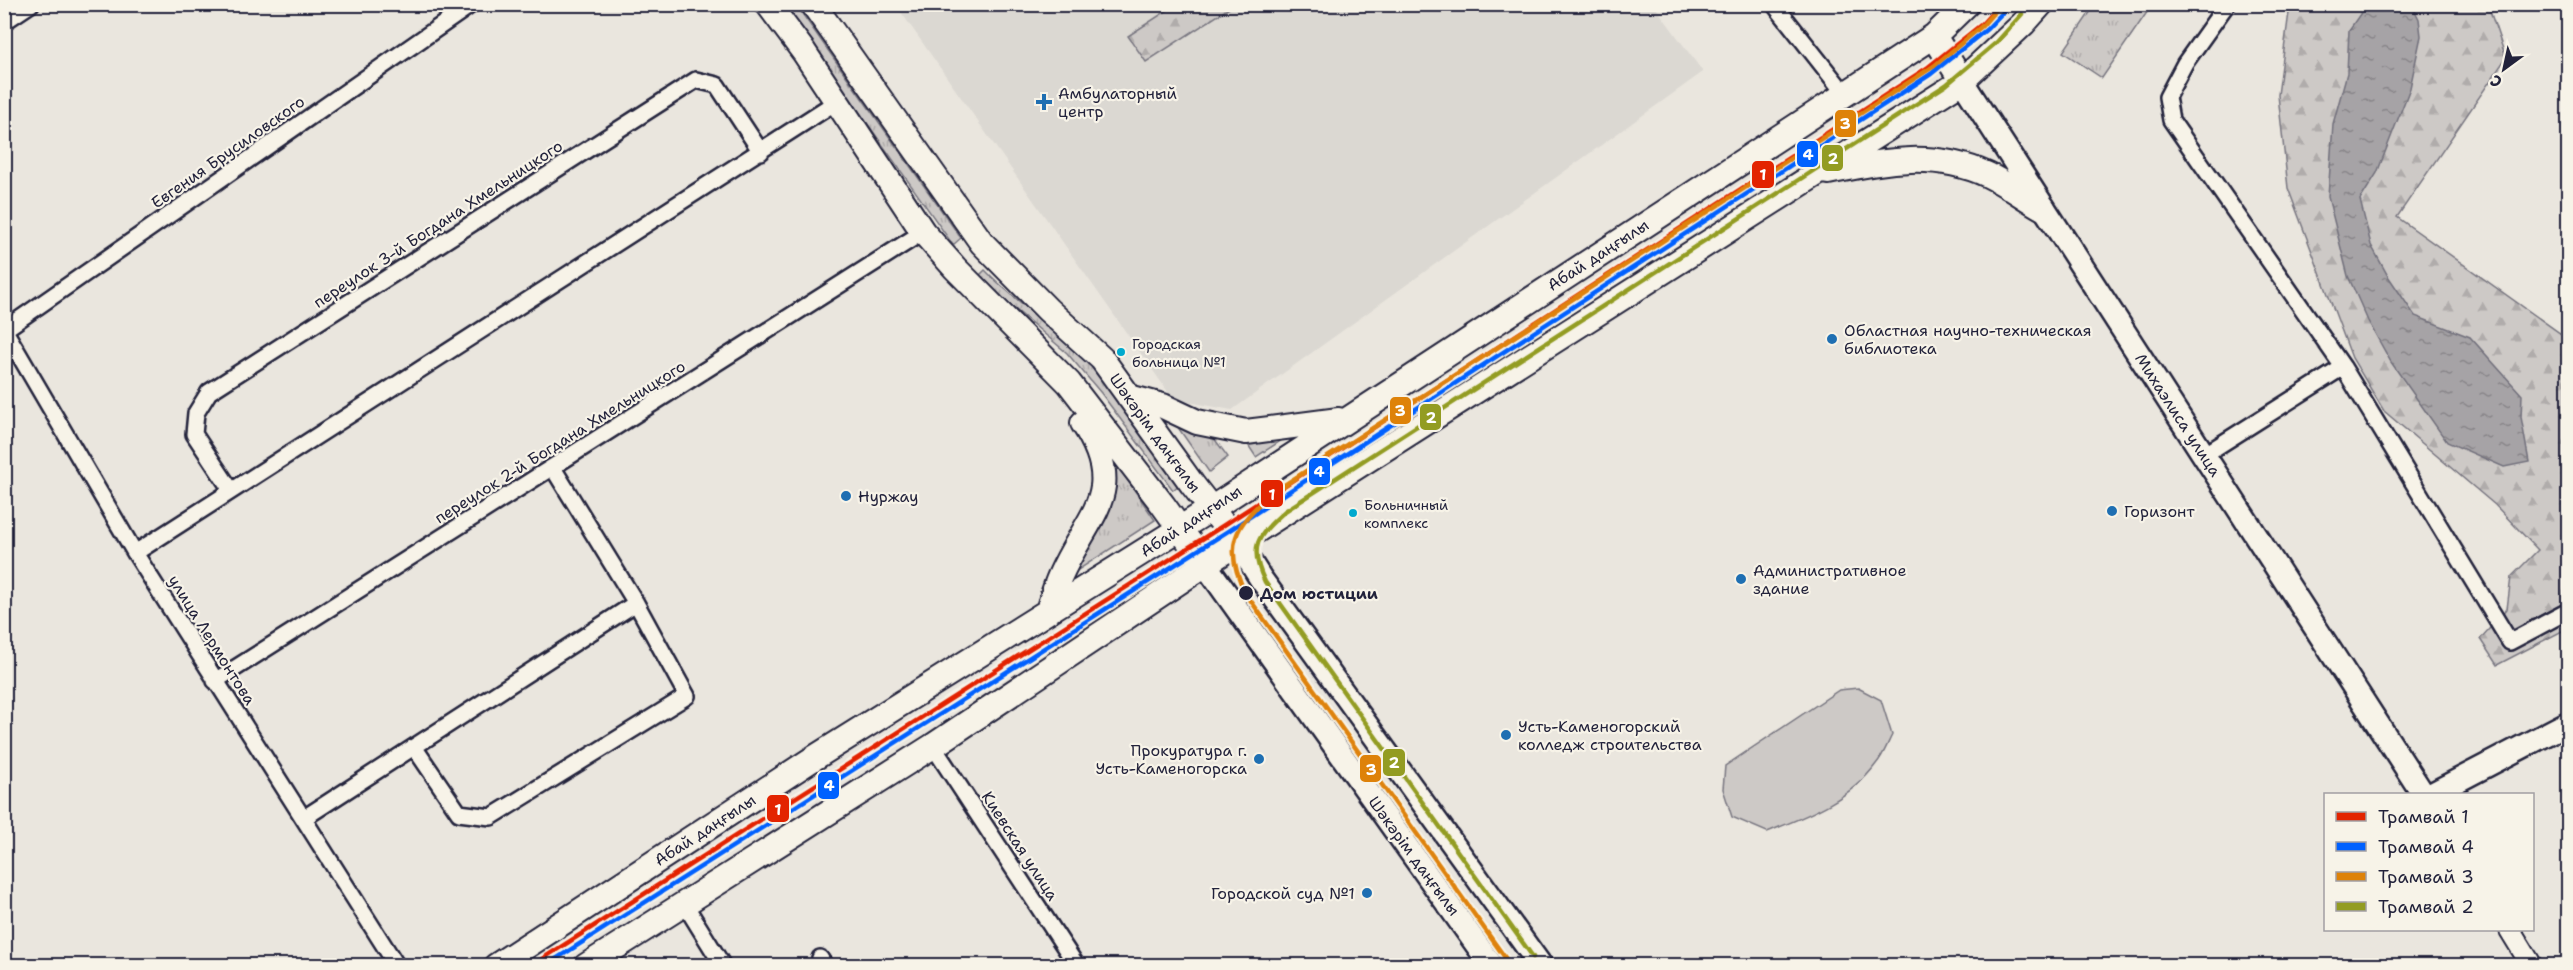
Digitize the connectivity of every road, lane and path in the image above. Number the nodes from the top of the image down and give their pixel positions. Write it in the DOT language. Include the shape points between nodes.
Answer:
graph roads {
  1 [pos="30,4"];
  2 [pos="472,4"];
  3 [pos="768,4"];
  4 [pos="813,4"];
  5 [pos="1774,4"];
  6 [pos="1967,4"];
  7 [pos="2041,4"];
  8 [pos="2226,4"];
  9 [pos="4,22"];
  10 [pos="1934,36"];
  11 [pos="1962,81"];
  12 [pos="1845,94"];
  13 [pos="836,102"];
  14 [pos="761,152"];
  15 [pos="1814,175"];
  16 [pos="2043,208"];
  17 [pos="923,232"];
  18 [pos="982,243"];
  19 [pos="955,268"];
  20 [pos="5,330"];
  21 [pos="2343,367"];
  22 [pos="1077,395"];
  23 [pos="1129,397"];
  24 [pos="1348,419"];
  25 [pos="2204,455"];
  26 [pos="553,468"];
  27 [pos="231,490"];
  28 [pos="1211,509"];
  29 [pos="1179,529"];
  30 [pos="1238,543"];
  31 [pos="135,553"];
  32 [pos="1205,564"];
  33 [pos="636,603"];
  34 [pos="1048,611"];
  35 [pos="2568,611"];
  36 [pos="215,681"];
  37 [pos="2568,723"];
  38 [pos="933,746"];
  39 [pos="414,747"];
  40 [pos="2422,793"];
  41 [pos="2436,793"];
  42 [pos="304,818"];
  43 [pos="684,903"];
  44 [pos="2511,931"];
  45 [pos="496,965"];
  46 [pos="397,966"];
  47 [pos="586,966"];
  48 [pos="723,966"];
  49 [pos="1077,966"];
  50 [pos="1492,966"];
  51 [pos="1541,966"];
  52 [pos="2532,966"];
  1 -- 9 [label="street"];
  2 -- 20 [label="street, Евгения Брусиловского"];
  3 -- 13 [label="main road, Шәкәрім даңғылы"];
  4 -- 18 [label="main road, Шәкәрім даңғылы"];
  5 -- 12 [label="street"];
  6 -- 10 [label="main road, Абай даңғылы"];
  7 -- 11 [label="main road"];
  8 -- 21 [label="street" via="2185,63 2167,97 2171,120"];
  10 -- 11 [label="main road, Михаэлиса улица"];
  10 -- 12 [label="main road, Абай даңғылы"];
  11 -- 15 [label="main road"];
  11 -- 16 [label="main road, Михаэлиса улица"];
  12 -- 24 [label="main road, Абай даңғылы"];
  13 -- 14 [label="street"];
  13 -- 17 [label="main road, Шәкәрім даңғылы"];
  14 -- 27 [label="street"];
  14 -- 27 [label="street, переулок 3-й Богдана Хмельницкого" via="717,85 696,80 209,392 196,413 194,434"];
  15 -- 16 [label="main road" via="1895,159 1943,161 1988,176"];
  15 -- 30 [label="main road"];
  16 -- 25 [label="main road, Михаэлиса улица"];
  17 -- 19 [label="main road, Шәкәрім даңғылы"];
  17 -- 26 [label="street, переулок 2-й Богдана Хмельницкого"];
  18 -- 19 [label="main road"];
  18 -- 23 [label="main road, Шәкәрім даңғылы" via="1102,359"];
  19 -- 22 [label="main road, Шәкәрім даңғылы"];
  20 -- 31 [label="street, улица Лермонтова"];
  21 -- 25 [label="street"];
  21 -- 35 [label="street" via="2510,642"];
  22 -- 29 [label="main road, Шәкәрім даңғылы"];
  22 -- 34 [label="main road" via="1079,416 1098,449 1104,485 1094,516 1060,576"];
  23 -- 24 [label="main road" via="1163,406 1197,422 1246,432"];
  23 -- 28 [label="main road, Шәкәрім даңғылы"];
  24 -- 28 [label="main road, Абай даңғылы"];
  25 -- 40 [label="main road, Михаэлиса улица"];
  26 -- 33 [label="street"];
  26 -- 36 [label="street, переулок 2-й Богдана Хмельницкого"];
  27 -- 31 [label="street"];
  28 -- 29 [label="main road, Абай даңғылы"];
  28 -- 30 [label="main road, Шәкәрім даңғылы"];
  29 -- 32 [label="main road, Шәкәрім даңғылы"];
  29 -- 34 [label="main road, Абай даңғылы"];
  30 -- 32 [label="main road"];
  30 -- 51 [label="main road, Шәкәрім даңғылы"];
  31 -- 36 [label="street, улица Лермонтова"];
  32 -- 38 [label="main road"];
  32 -- 50 [label="main road, Шәкәрім даңғылы"];
  33 -- 39 [label="street"];
  33 -- 39 [label="street" via="687,696 491,817 459,813"];
  34 -- 45 [label="main road, Абай даңғылы"];
  36 -- 42 [label="street, улица Лермонтова"];
  37 -- 41 [label="main road"];
  38 -- 43 [label="main road"];
  38 -- 49 [label="street, Киевская улица"];
  39 -- 42 [label="street"];
  42 -- 46 [label="street, улица Лермонтова"];
  43 -- 47 [label="main road"];
  43 -- 48 [label="street"];
  44 -- 52 [label="street"];
}
